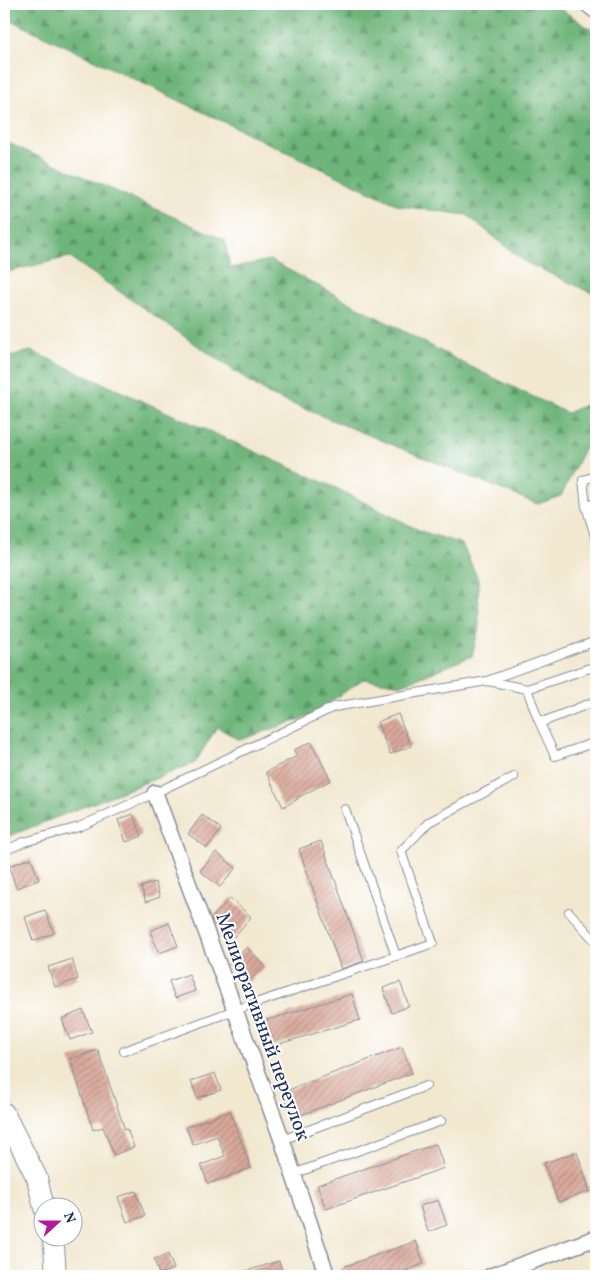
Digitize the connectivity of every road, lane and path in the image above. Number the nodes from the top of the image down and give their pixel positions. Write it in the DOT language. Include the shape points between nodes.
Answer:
graph roads {
  1 [pos="586,4"];
  2 [pos="596,11"];
  3 [pos="596,476"];
  4 [pos="596,503"];
  5 [pos="586,506"];
  6 [pos="596,539"];
  7 [pos="596,641"];
  8 [pos="596,666"];
  9 [pos="487,681"];
  10 [pos="527,689"];
  11 [pos="596,701"];
  12 [pos="538,719"];
  13 [pos="596,742"];
  14 [pos="514,778"];
  15 [pos="155,793"];
  16 [pos="345,809"];
  17 [pos="4,851"];
  18 [pos="569,912"];
  19 [pos="596,942"];
  20 [pos="396,956"];
  21 [pos="235,1010"];
  22 [pos="124,1051"];
  23 [pos="426,1086"];
  24 [pos="4,1113"];
  25 [pos="440,1121"];
  26 [pos="282,1140"];
  27 [pos="293,1174"];
  28 [pos="42,1198"];
  29 [pos="596,1238"];
  30 [pos="54,1248"];
  31 [pos="56,1276"];
  32 [pos="327,1276"];
  33 [pos="491,1276"];
  1 -- 2 [label="street"];
  3 -- 5 [label="lane" via="583,480"];
  4 -- 5 [label="lane"];
  5 -- 6 [label="lane"];
  7 -- 9 [label="lane"];
  8 -- 10 [label="lane"];
  9 -- 10 [label="lane"];
  9 -- 15 [label="lane" via="334,707"];
  10 -- 12 [label="lane"];
  11 -- 12 [label="lane" via="545,721"];
  12 -- 13 [label="lane" via="555,756"];
  14 -- 20 [label="lane" via="429,822 401,851 433,943"];
  15 -- 17 [label="lane" via="79,827"];
  15 -- 21 [label="street, Мелиоративный переулок"];
  16 -- 20 [label="lane"];
  18 -- 19 [label="lane"];
  20 -- 21 [label="lane"];
  21 -- 22 [label="lane"];
  21 -- 26 [label="street, Мелиоративный переулок"];
  23 -- 26 [label="lane"];
  24 -- 28 [label="main road" via="37,1178"];
  25 -- 27 [label="lane"];
  26 -- 27 [label="street, Мелиоративный переулок"];
  27 -- 32 [label="street, Мелиоративный переулок"];
  29 -- 33 [label="street"];
  30 -- 31 [label="main road"];
}
